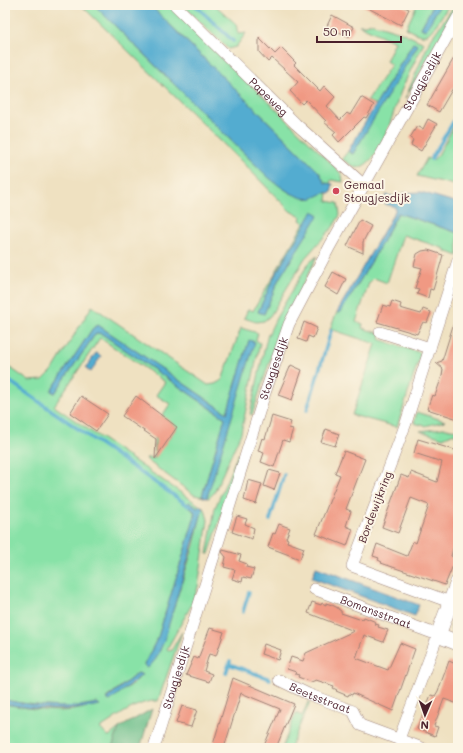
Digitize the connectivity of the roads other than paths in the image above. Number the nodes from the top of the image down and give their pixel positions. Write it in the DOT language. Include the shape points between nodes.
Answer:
graph roads {
  1 [pos="175,5"];
  2 [pos="458,17"];
  3 [pos="364,185"];
  4 [pos="458,260"];
  5 [pos="380,332"];
  6 [pos="430,348"];
  7 [pos="458,582"];
  8 [pos="314,589"];
  9 [pos="454,604"];
  10 [pos="438,636"];
  11 [pos="458,643"];
  12 [pos="279,680"];
  13 [pos="399,739"];
  14 [pos="154,748"];
  15 [pos="422,748"];
  1 -- 3 [label="street, Papeweg" via="296,124"];
  2 -- 3 [label="street, Stougjesdijk"];
  3 -- 14 [label="street, Stougjesdijk" via="303,295 285,334"];
  4 -- 6 [label="street, Bordewijkring"];
  5 -- 6 [label="street"];
  6 -- 9 [label="street, Bordewijkring" via="406,424 352,566"];
  7 -- 9 [label="street"];
  8 -- 10 [label="street, Bomansstraat"];
  9 -- 10 [label="street"];
  10 -- 11 [label="street"];
  10 -- 13 [label="street"];
  12 -- 13 [label="street, Beetsstraat" via="308,694 353,710 360,725"];
  13 -- 15 [label="street, Beetsstraat"];
}
